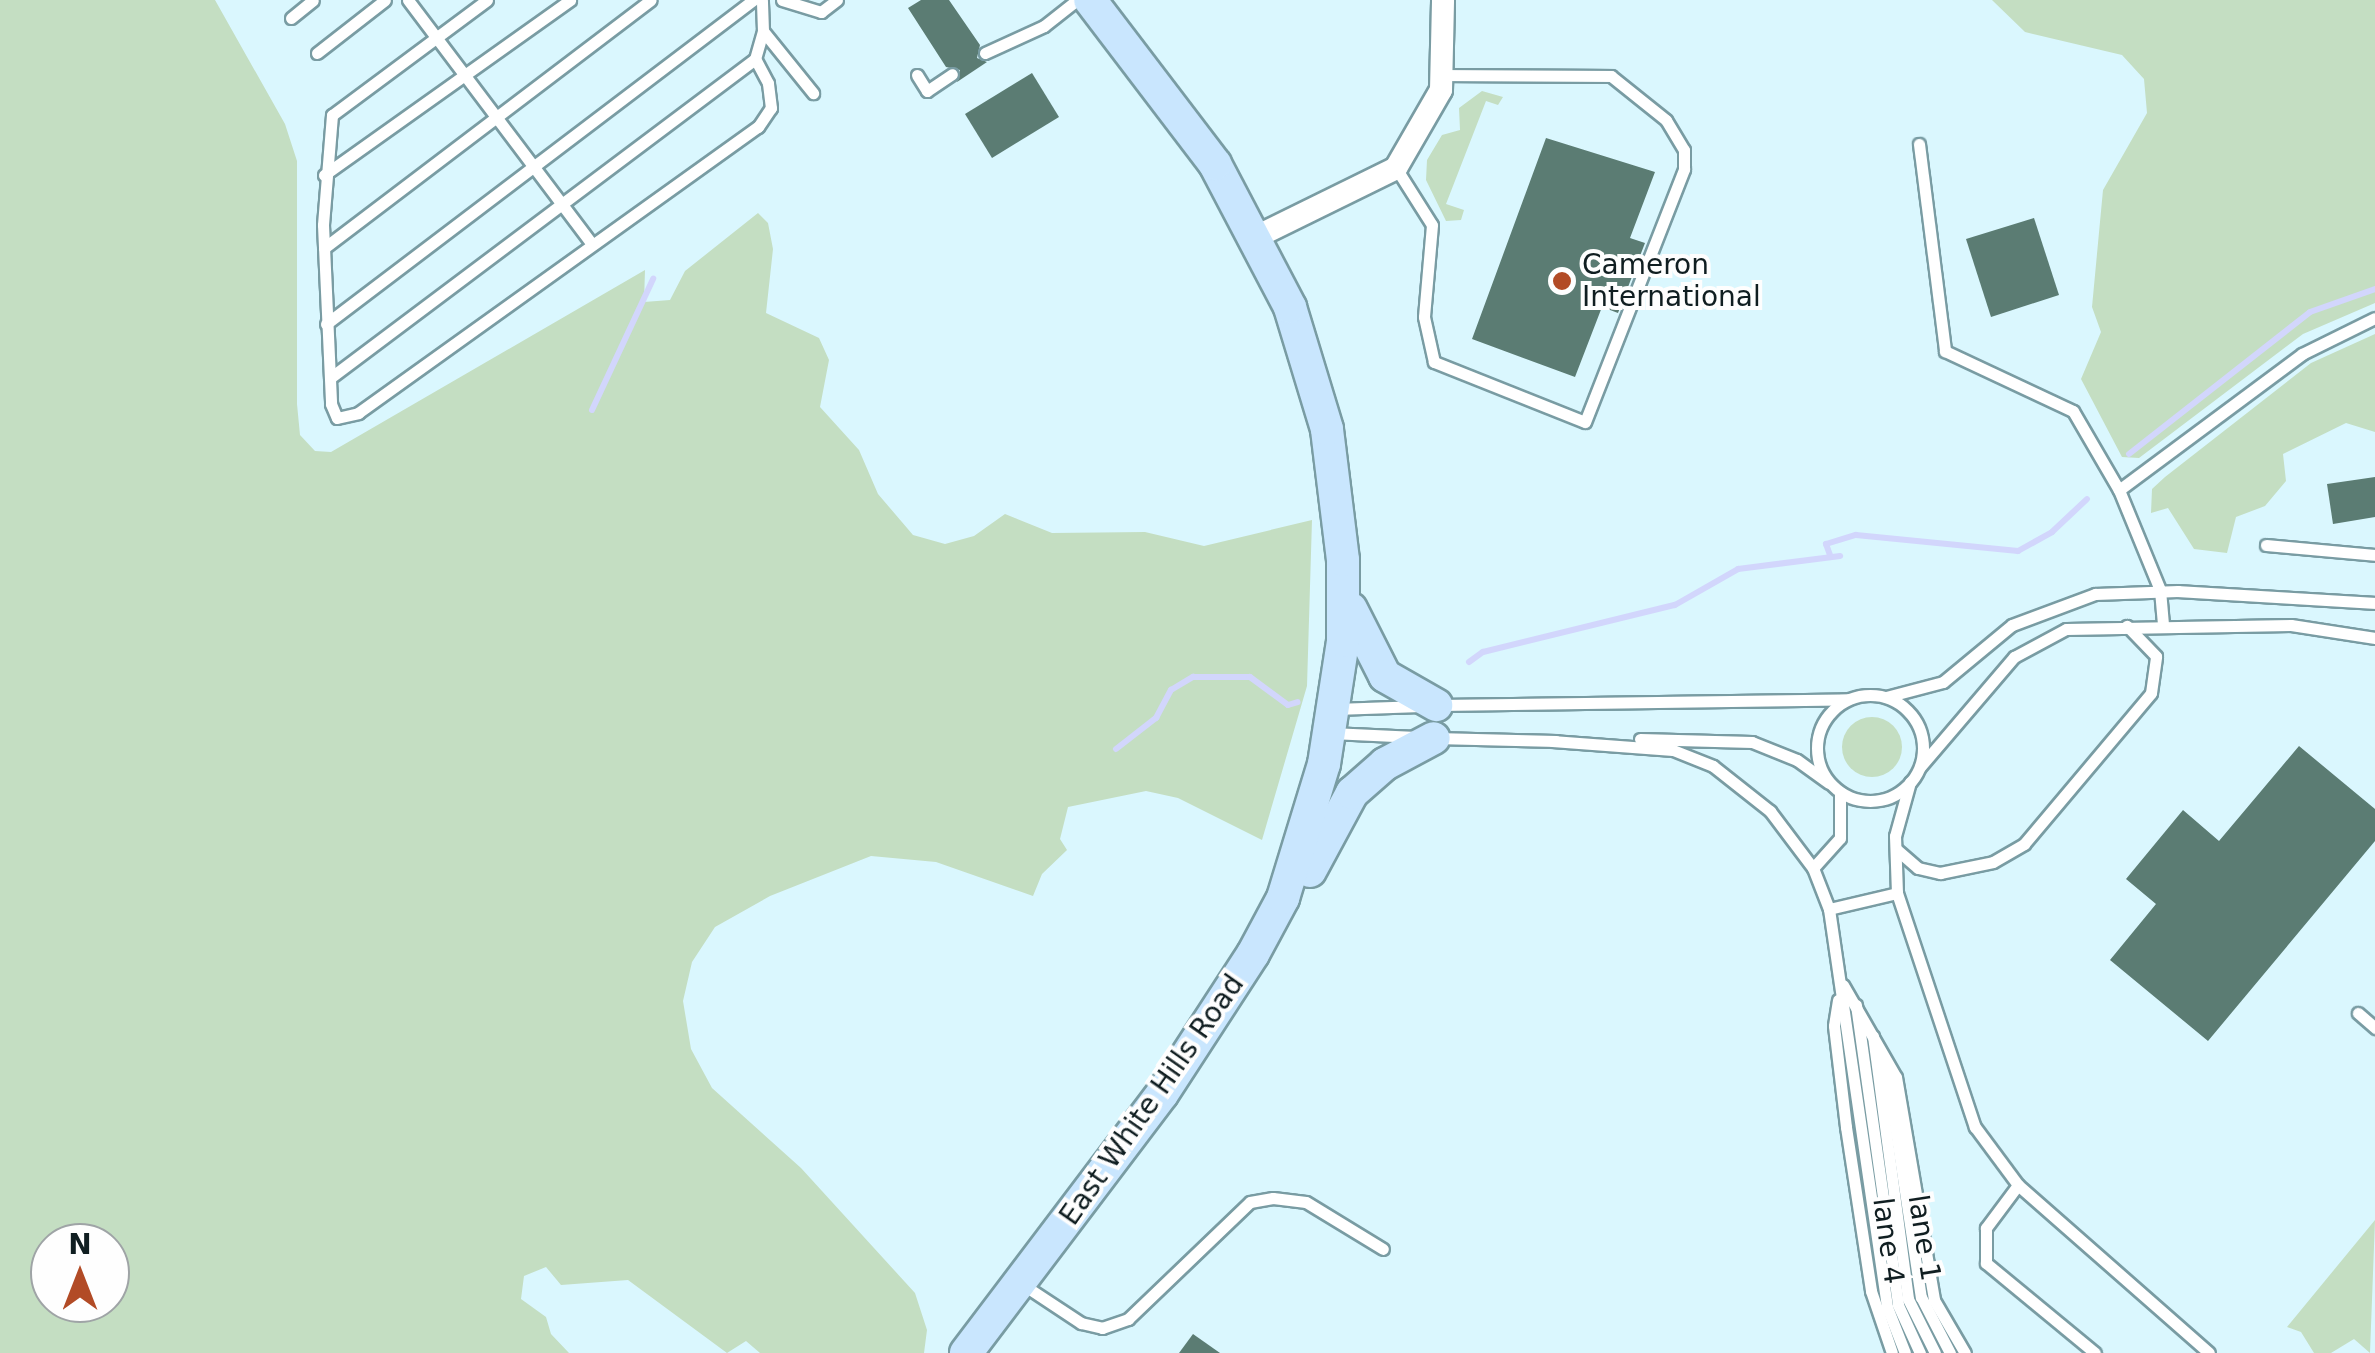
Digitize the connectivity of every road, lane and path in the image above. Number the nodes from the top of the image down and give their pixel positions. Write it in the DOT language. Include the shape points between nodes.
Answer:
graph roads {
  1 [pos="314,0"];
  2 [pos="385,0"];
  3 [pos="408,0"];
  4 [pos="488,0"];
  5 [pos="570,0"];
  6 [pos="650,0"];
  7 [pos="753,0"];
  8 [pos="762,0"];
  9 [pos="782,0"];
  10 [pos="838,0"];
  11 [pos="1077,0"];
  12 [pos="1090,0"];
  13 [pos="1443,0"];
  14 [pos="291,18"];
  15 [pos="763,31"];
  16 [pos="436,38"];
  17 [pos="316,53"];
  18 [pos="985,53"];
  19 [pos="755,58"];
  20 [pos="952,74"];
  21 [pos="464,75"];
  22 [pos="917,76"];
  23 [pos="1441,76"];
  24 [pos="814,93"];
  25 [pos="495,116"];
  26 [pos="1918,144"];
  27 [pos="530,163"];
  28 [pos="1396,168"];
  29 [pos="324,175"];
  30 [pos="560,202"];
  31 [pos="1256,237"];
  32 [pos="592,244"];
  33 [pos="324,248"];
  34 [pos="2375,318"];
  35 [pos="326,324"];
  36 [pos="330,378"];
  37 [pos="2119,490"];
  38 [pos="2266,545"];
  39 [pos="2375,555"];
  40 [pos="2160,590"];
  41 [pos="1345,595"];
  42 [pos="2375,603"];
  43 [pos="2162,623"];
  44 [pos="2124,624"];
  45 [pos="2375,638"];
  46 [pos="1886,697"];
  47 [pos="1848,699"];
  48 [pos="1333,721"];
  49 [pos="1435,721"];
  50 [pos="1552,740"];
  51 [pos="1920,767"];
  52 [pos="1910,782"];
  53 [pos="1830,783"];
  54 [pos="1840,792"];
  55 [pos="1896,849"];
  56 [pos="1813,868"];
  57 [pos="1897,894"];
  58 [pos="1283,898"];
  59 [pos="1829,909"];
  60 [pos="1840,981"];
  61 [pos="1855,1001"];
  62 [pos="2358,1013"];
  63 [pos="1872,1027"];
  64 [pos="2375,1028"];
  65 [pos="1877,1122"];
  66 [pos="2018,1185"];
  67 [pos="1382,1249"];
  68 [pos="1020,1282"];
  69 [pos="966,1353"];
  70 [pos="1892,1353"];
  71 [pos="1906,1353"];
  72 [pos="1920,1353"];
  73 [pos="1935,1353"];
  74 [pos="1950,1353"];
  75 [pos="1965,1353"];
  76 [pos="2096,1353"];
  77 [pos="2209,1353"];
  1 -- 14 [label="lane"];
  2 -- 17 [label="lane"];
  3 -- 16 [label="lane"];
  4 -- 16 [label="lane"];
  5 -- 21 [label="lane"];
  6 -- 25 [label="lane"];
  7 -- 27 [label="lane"];
  8 -- 15 [label="lane"];
  9 -- 10 [label="lane" via="821,12"];
  11 -- 18 [label="lane" via="1044,26"];
  12 -- 31 [label="main road, East White Hills Road" via="1188,125"];
  13 -- 23 [label="street"];
  15 -- 19 [label="lane"];
  15 -- 24 [label="lane"];
  16 -- 21 [label="lane"];
  16 -- 29 [label="lane" via="332,115"];
  19 -- 30 [label="lane"];
  19 -- 32 [label="lane" via="771,108 758,127"];
  20 -- 22 [label="lane" via="927,91"];
  21 -- 25 [label="lane"];
  21 -- 29 [label="lane"];
  23 -- 28 [label="street" via="1420,134"];
  23 -- 28 [label="lane" via="1611,76 1666,120 1684,150 1684,169 1585,422 1434,362 1424,317 1432,224"];
  25 -- 27 [label="lane"];
  25 -- 33 [label="lane"];
  26 -- 37 [label="lane" via="1945,351 2073,411"];
  27 -- 30 [label="lane"];
  27 -- 35 [label="lane"];
  28 -- 31 [label="street"];
  29 -- 33 [label="lane"];
  30 -- 32 [label="lane"];
  30 -- 36 [label="lane"];
  31 -- 41 [label="main road, East White Hills Road" via="1315,380 1333,468"];
  32 -- 36 [label="lane" via="358,413 338,418"];
  33 -- 35 [label="lane"];
  34 -- 37 [label="lane" via="2302,354"];
  35 -- 36 [label="lane"];
  37 -- 40 [label="lane"];
  38 -- 39 [label="lane"];
  40 -- 42 [label="lane"];
  40 -- 43 [label="lane"];
  40 -- 46 [label="lane" via="2094,594 2040,610 1943,682"];
  41 -- 48 [label="main road, East White Hills Road"];
  41 -- 49 [label="main road" via="1375,664"];
  43 -- 44 [label="lane"];
  43 -- 45 [label="lane" via="2290,626"];
  44 -- 51 [label="lane" via="2066,629 2014,657"];
  44 -- 55 [label="lane" via="2156,656 2151,693 2024,844 1992,862 1940,874 1918,868"];
  46 -- 47 [label="lane"];
  46 -- 51 [label="lane" via="1914,718 1922,734"];
  47 -- 49 [label="lane"];
  47 -- 53 [label="lane" via="1818,734 1816,751"];
  48 -- 49 [label="lane"];
  48 -- 49 [label="lane"];
  48 -- 58 [label="main road, East White Hills Road"];
  49 -- 50 [label="lane"];
  49 -- 58 [label="main road" via="1352,793 1306,881"];
  50 -- 53 [label="lane" via="1740,740 1780,751"];
  50 -- 56 [label="lane" via="1673,750 1713,766 1770,811"];
  51 -- 52 [label="lane"];
  52 -- 54 [label="lane" via="1870,800"];
  52 -- 55 [label="lane"];
  53 -- 54 [label="lane"];
  54 -- 56 [label="lane" via="1840,838"];
  55 -- 57 [label="lane"];
  56 -- 59 [label="lane"];
  57 -- 59 [label="lane"];
  57 -- 66 [label="lane" via="1926,966 1963,1105"];
  58 -- 68 [label="main road, East White Hills Road" via="1201,1038"];
  59 -- 60 [label="lane"];
  60 -- 61 [label="lane"];
  60 -- 65 [label="lane"];
  61 -- 63 [label="lane"];
  61 -- 65 [label="lane"];
  62 -- 64 [label="lane"];
  63 -- 65 [label="lane"];
  63 -- 65 [label="lane" via="1884,1050"];
  65 -- 70 [label="lane" via="1874,1303"];
  65 -- 71 [label="lane" via="1887,1307"];
  65 -- 72 [label="lane, lane 4" via="1898,1305"];
  65 -- 73 [label="lane" via="1908,1299"];
  65 -- 74 [label="lane" via="1921,1298"];
  65 -- 75 [label="lane, lane 1" via="1934,1300"];
  66 -- 76 [label="lane" via="1986,1228 1986,1263"];
  66 -- 77 [label="lane"];
  67 -- 68 [label="lane" via="1306,1202 1273,1198 1250,1202 1128,1318 1102,1328 1081,1323"];
  68 -- 69 [label="main road, East White Hills Road"];
}
